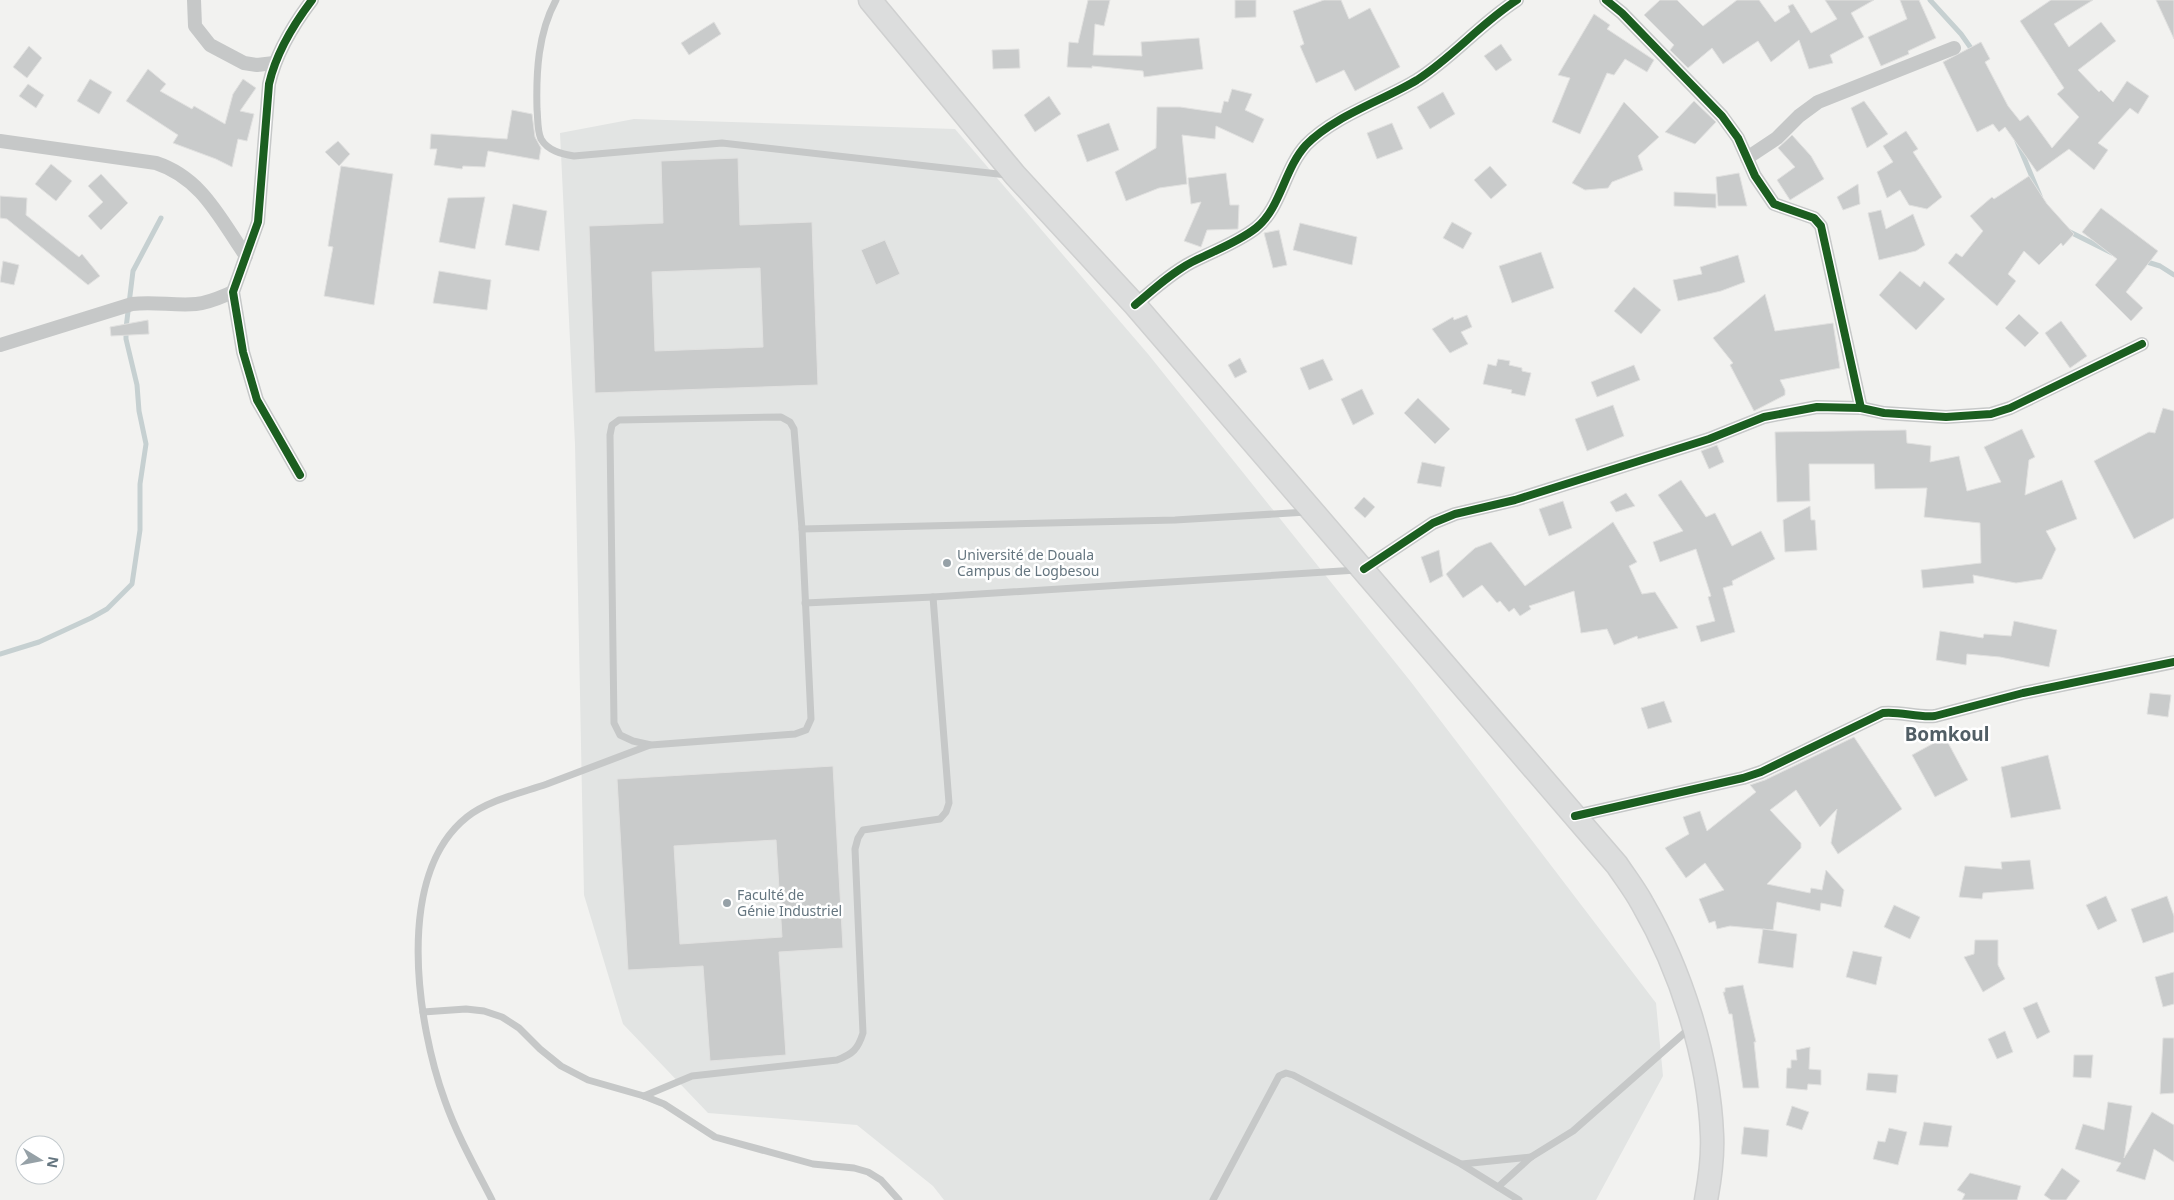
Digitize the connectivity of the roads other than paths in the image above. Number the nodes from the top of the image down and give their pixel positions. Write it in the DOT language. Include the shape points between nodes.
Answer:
graph roads {
  1 [pos="194,0"];
  2 [pos="312,0"];
  3 [pos="556,0"];
  4 [pos="870,0"];
  5 [pos="1517,0"];
  6 [pos="1606,0"];
  7 [pos="1954,48"];
  8 [pos="274,63"];
  9 [pos="0,141"];
  10 [pos="1747,158"];
  11 [pos="1015,175"];
  12 [pos="246,256"];
  13 [pos="233,292"];
  14 [pos="1135,305"];
  15 [pos="2142,344"];
  16 [pos="0,345"];
  17 [pos="1861,408"];
  18 [pos="300,475"];
  19 [pos="1312,512"];
  20 [pos="802,529"];
  21 [pos="1364,570"];
  22 [pos="933,597"];
  23 [pos="806,603"];
  24 [pos="2174,662"];
  25 [pos="651,745"];
  26 [pos="1575,816"];
  27 [pos="423,1012"];
  28 [pos="1693,1026"];
  29 [pos="644,1096"];
  30 [pos="1531,1157"];
  31 [pos="1461,1164"];
  32 [pos="1498,1186"];
  33 [pos="492,1200"];
  34 [pos="899,1200"];
  35 [pos="1213,1200"];
  36 [pos="1519,1200"];
  37 [pos="1706,1200"];
  1 -- 8 [label="street" via="195,26 210,44 244,63"];
  2 -- 8 [label="street"];
  3 -- 11 [label="lane" via="544,30 536,84 541,139 550,149 561,154 574,156 722,143"];
  4 -- 11 [label="main road"];
  5 -- 14 [label="street" via="1496,13 1417,80 1320,132 1297,158 1262,223 1185,266"];
  6 -- 10 [label="street" via="1722,116"];
  7 -- 10 [label="street" via="1818,102 1777,138"];
  8 -- 12 [label="street" via="269,84 258,222"];
  9 -- 12 [label="street" via="172,168 201,191"];
  10 -- 17 [label="street" via="1774,204 1809,216 1821,226"];
  11 -- 14 [label="main road"];
  12 -- 13 [label="street"];
  13 -- 16 [label="street" via="196,304 132,304"];
  13 -- 18 [label="street" via="243,352 257,400"];
  14 -- 19 [label="main road"];
  15 -- 17 [label="street" via="2010,408 1991,414 1946,417 1884,413"];
  17 -- 21 [label="street" via="1817,407 1764,417 1709,438 1524,497 1455,514 1433,523"];
  19 -- 20 [label="lane" via="1175,520"];
  19 -- 21 [label="main road"];
  20 -- 23 [label="lane"];
  20 -- 25 [label="lane" via="794,429 790,422 780,417 619,420 612,425 614,723 620,735"];
  21 -- 22 [label="lane"];
  21 -- 26 [label="main road"];
  22 -- 23 [label="lane"];
  22 -- 29 [label="lane" via="949,803 940,819 863,830 858,838 855,850 863,1032 859,1047 837,1060 692,1076"];
  23 -- 25 [label="lane" via="811,719 806,730 795,734"];
  24 -- 26 [label="street" via="2023,693 1935,716 1883,714 1743,778"];
  25 -- 27 [label="lane" via="492,803 467,818 446,840 428,872 420,913 418,960"];
  26 -- 28 [label="main road" via="1617,865 1642,902 1666,950"];
  27 -- 29 [label="lane" via="466,1008 502,1017 561,1066 588,1080"];
  27 -- 33 [label="lane" via="431,1060 444,1100"];
  28 -- 30 [label="lane" via="1573,1131"];
  28 -- 37 [label="main road" via="1710,1103 1712,1137"];
  29 -- 34 [label="lane" via="664,1104 715,1137 813,1164 868,1172 881,1180"];
  30 -- 31 [label="lane"];
  30 -- 32 [label="lane"];
  31 -- 32 [label="lane"];
  31 -- 35 [label="lane" via="1286,1073 1279,1076"];
  32 -- 36 [label="lane"];
}
